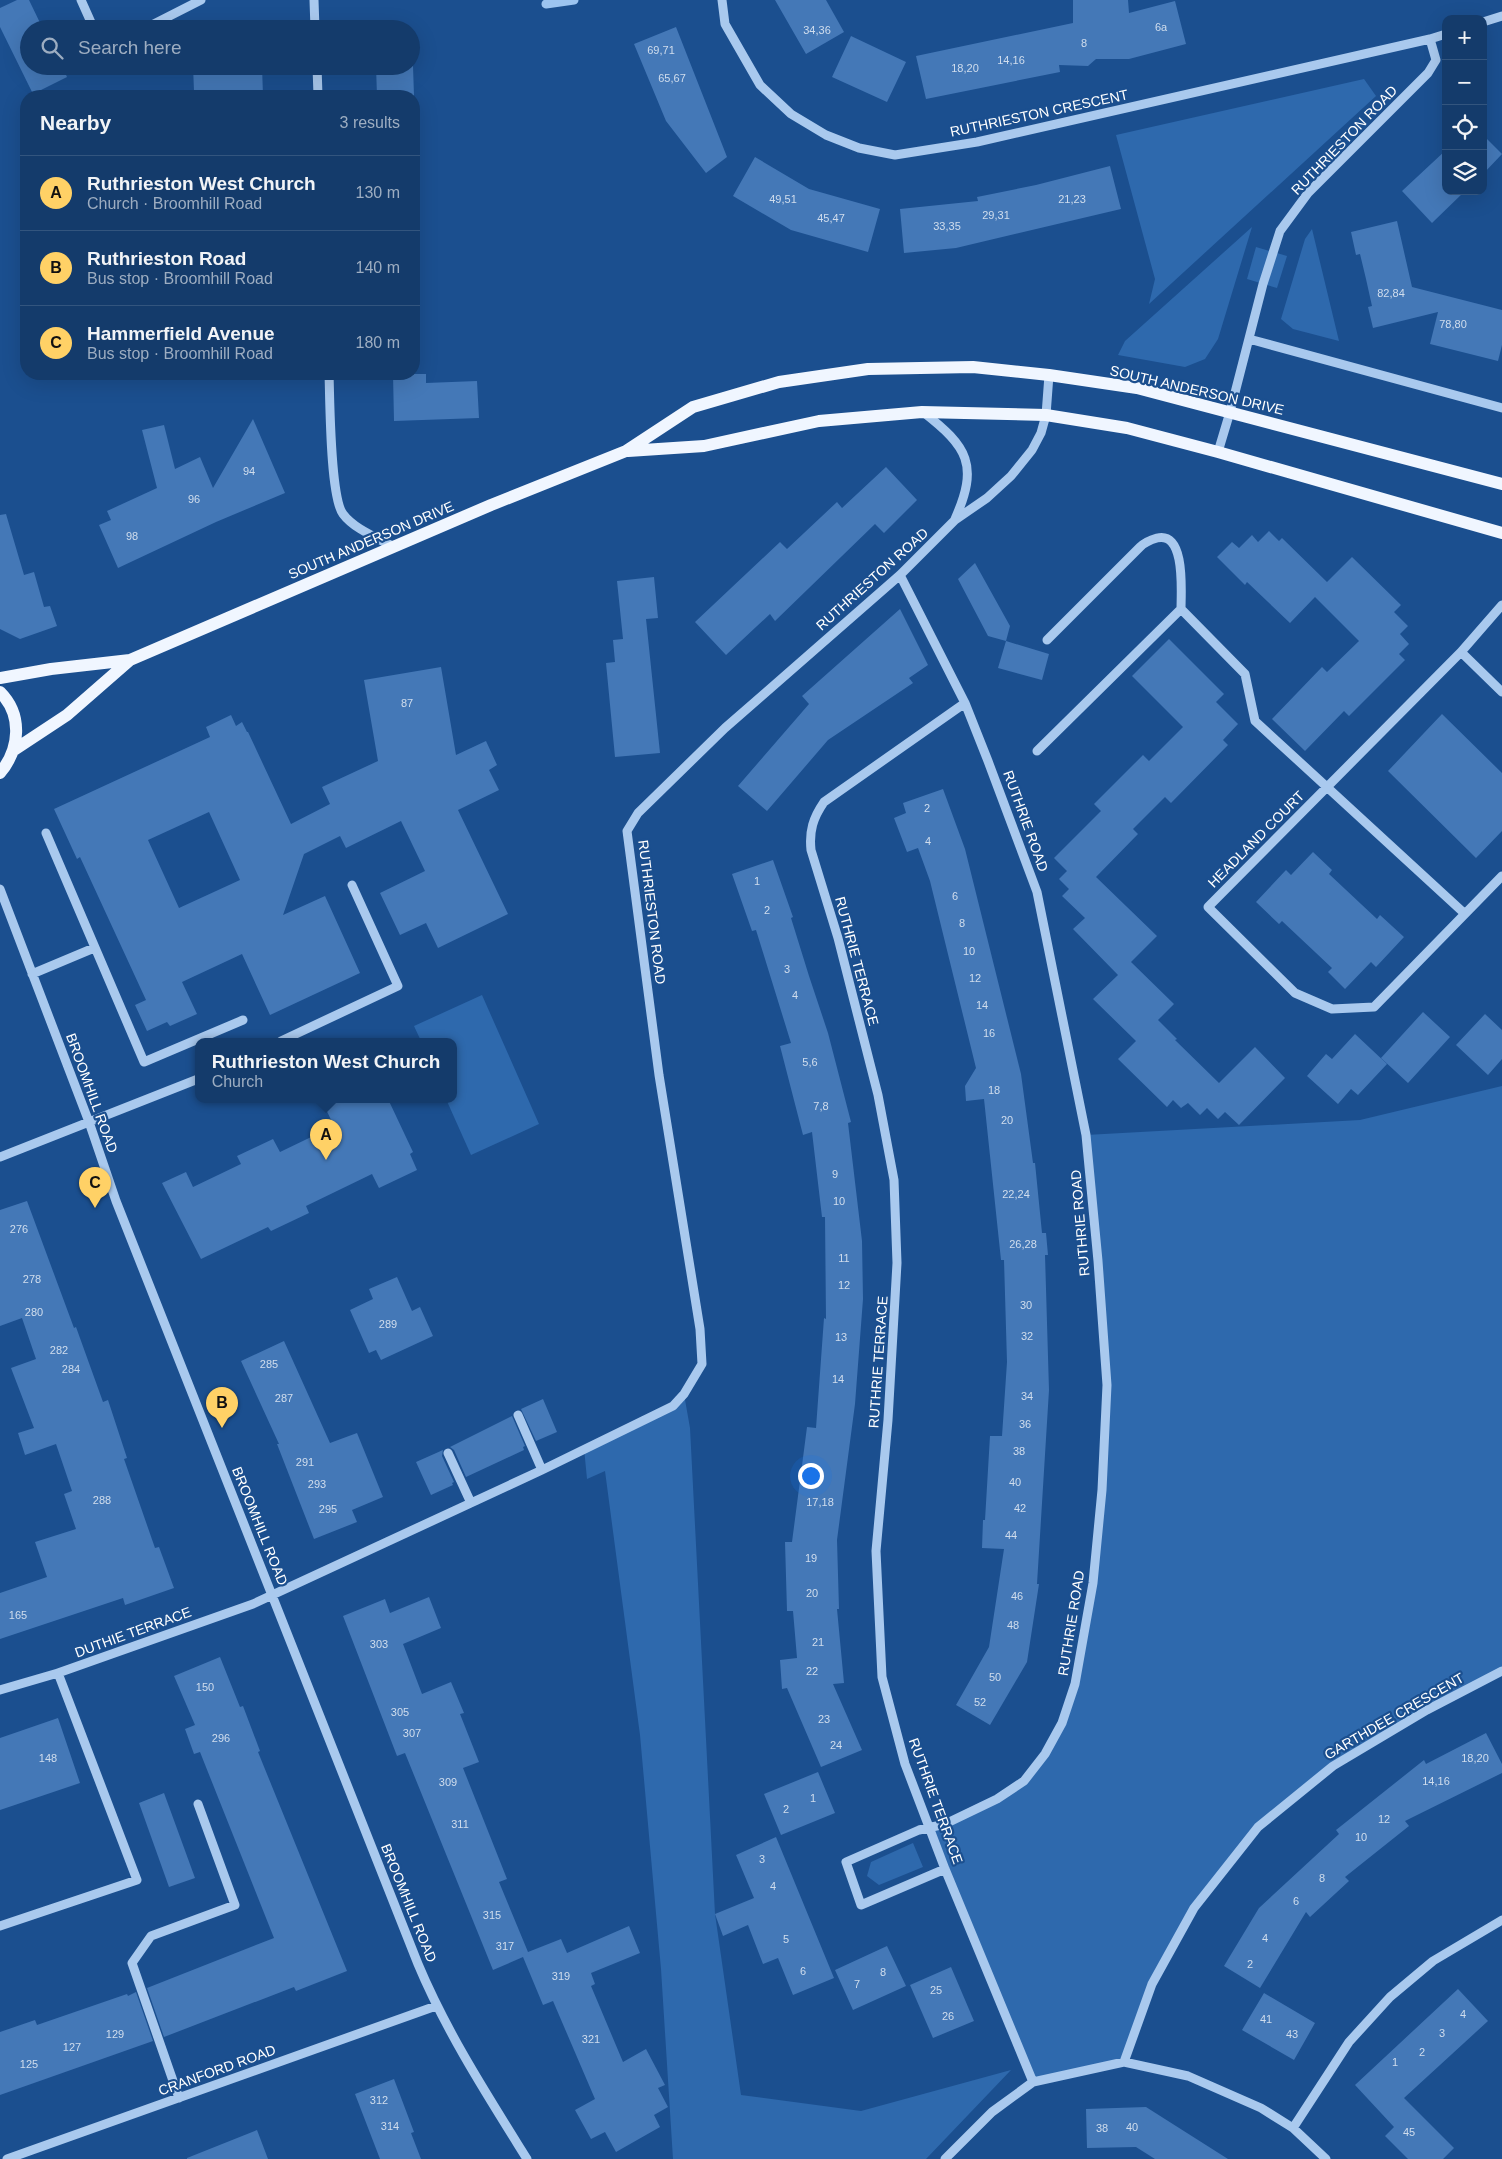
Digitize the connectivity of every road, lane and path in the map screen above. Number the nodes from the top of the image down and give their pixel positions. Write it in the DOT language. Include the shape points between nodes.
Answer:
graph roads {
  1 [pos="81,0"];
  2 [pos="202,0"];
  3 [pos="314,0"];
  4 [pos="722,0"];
  5 [pos="1502,16"];
  6 [pos="90,20"];
  7 [pos="162,20"];
  8 [pos="315,20"];
  9 [pos="1487,21"];
  10 [pos="1442,35"];
  11 [pos="1430,39"];
  12 [pos="317,75"];
  13 [pos="318,90"];
  14 [pos="1249,339"];
  15 [pos="1049,374"];
  16 [pos="329,380"];
  17 [pos="1502,408"];
  18 [pos="922,412"];
  19 [pos="1230,412"];
  20 [pos="1046,415"];
  21 [pos="626,451"];
  22 [pos="1218,452"];
  23 [pos="1502,484"];
  24 [pos="955,520"];
  25 [pos="1502,533"];
  26 [pos="394,547"];
  27 [pos="900,574"];
  28 [pos="1502,605"];
  29 [pos="1182,609"];
  30 [pos="1047,640"];
  31 [pos="1461,652"];
  32 [pos="130,660"];
  33 [pos="0,678"];
  34 [pos="0,692"];
  35 [pos="1502,692"];
  36 [pos="965,703"];
  37 [pos="14,750"];
  38 [pos="1037,751"];
  39 [pos="0,773"];
  40 [pos="1327,787"];
  41 [pos="46,833"];
  42 [pos="1502,876"];
  43 [pos="352,885"];
  44 [pos="0,889"];
  45 [pos="1464,913"];
  46 [pos="94,948"];
  47 [pos="32,974"];
  48 [pos="242,1020"];
  49 [pos="200,1038"];
  50 [pos="287,1038"];
  51 [pos="195,1040"];
  52 [pos="195,1080"];
  53 [pos="88,1122"];
  54 [pos="0,1157"];
  55 [pos="518,1415"];
  56 [pos="448,1453"];
  57 [pos="542,1470"];
  58 [pos="471,1503"];
  59 [pos="273,1595"];
  60 [pos="1502,1671"];
  61 [pos="58,1673"];
  62 [pos="0,1690"];
  63 [pos="198,1804"];
  64 [pos="930,1827"];
  65 [pos="946,1869"];
  66 [pos="1502,1920"];
  67 [pos="0,1926"];
  68 [pos="436,2006"];
  69 [pos="1124,2062"];
  70 [pos="1033,2082"];
  71 [pos="179,2098"];
  72 [pos="1293,2128"];
  73 [pos="7,2159"];
  74 [pos="527,2159"];
  75 [pos="945,2159"];
  76 [pos="1326,2159"];
  1 -- 6 [label="street"];
  2 -- 7 [label="street"];
  3 -- 8 [label="street"];
  4 -- 11 [label="street, RUTHRIESTON CRESCENT" via="725,24 760,85 791,114 851,145 895,155 977,142"];
  5 -- 9 [label="street"];
  10 -- 11 [label="street"];
  11 -- 14 [label="street, RUTHRIESTON ROAD" via="1436,60 1428,73 1308,193 1280,231"];
  12 -- 13 [label="street"];
  14 -- 17 [label="street"];
  14 -- 19 [label="street, RUTHRIESTON ROAD"];
  15 -- 19 [label="main road, SOUTH ANDERSON DRIVE" via="1137,388"];
  15 -- 20 [label="street, RUTHRIESTON ROAD"];
  15 -- 21 [label="main road, SOUTH ANDERSON DRIVE" via="973,367 868,370 779,382 693,407"];
  16 -- 26 [label="street" via="335,486 342,513 352,523"];
  18 -- 20 [label="main road, SOUTH ANDERSON DRIVE"];
  18 -- 21 [label="main road, SOUTH ANDERSON DRIVE" via="819,421 704,446"];
  18 -- 24 [label="street, RUTHRIESTON ROAD" via="944,429 962,450 968,467 963,501"];
  19 -- 22 [label="street, RUTHRIESTON ROAD"];
  19 -- 23 [label="main road, SOUTH ANDERSON DRIVE"];
  20 -- 22 [label="main road, SOUTH ANDERSON DRIVE" via="1127,428"];
  20 -- 24 [label="street, RUTHRIESTON ROAD" via="1032,450 1011,476"];
  21 -- 26 [label="main road, SOUTH ANDERSON DRIVE"];
  22 -- 25 [label="main road, SOUTH ANDERSON DRIVE"];
  24 -- 27 [label="street, RUTHRIESTON ROAD"];
  26 -- 32 [label="main road, SOUTH ANDERSON DRIVE"];
  27 -- 36 [label="street, RUTHRIE ROAD"];
  27 -- 57 [label="street, RUTHRIESTON ROAD" via="724,728 638,813 627,831 659,1075 700,1329 702,1364 673,1406"];
  28 -- 31 [label="street, HEADLAND COURT"];
  29 -- 30 [label="street" via="1178,552 1169,540 1158,538 1140,547"];
  29 -- 38 [label="street"];
  29 -- 40 [label="street" via="1245,674 1255,721"];
  31 -- 35 [label="street"];
  31 -- 40 [label="street, HEADLAND COURT"];
  32 -- 33 [label="main road"];
  32 -- 37 [label="main road" via="67,715"];
  34 -- 37 [label="main road" via="13,710 17,730"];
  36 -- 64 [label="street, RUTHRIE ROAD" via="1037,892 1086,1135 1107,1385 1093,1582 1075,1684 1062,1723 1045,1754 1024,1781 997,1799 945,1824"];
  36 -- 64 [label="street, RUTHRIE TERRACE" via="824,802 812,824 810,837 876,1086 894,1180 898,1263 876,1551 882,1677 905,1764"];
  37 -- 39 [label="main road"];
  40 -- 45 [label="street"];
  40 -- 45 [label="street, HEADLAND COURT" via="1208,906 1295,993 1332,1008 1374,1007"];
  41 -- 46 [label="street"];
  42 -- 45 [label="street, HEADLAND COURT"];
  43 -- 50 [label="street" via="398,986"];
  44 -- 47 [label="street, BROOMHILL ROAD"];
  46 -- 47 [label="street"];
  46 -- 51 [label="street" via="144,1062"];
  47 -- 53 [label="street, BROOMHILL ROAD"];
  48 -- 49 [label="street"];
  52 -- 53 [label="street"];
  53 -- 54 [label="street"];
  53 -- 59 [label="street, BROOMHILL ROAD"];
  55 -- 57 [label="street"];
  56 -- 58 [label="street"];
  57 -- 58 [label="street"];
  58 -- 59 [label="street"];
  59 -- 61 [label="street, DUTHIE TERRACE"];
  59 -- 68 [label="street, BROOMHILL ROAD"];
  60 -- 69 [label="street, GARTHDEE CRESCENT" via="1427,1710 1333,1766 1258,1827 1194,1908 1152,1984"];
  61 -- 62 [label="street, DUTHIE TERRACE"];
  61 -- 67 [label="street" via="137,1880"];
  63 -- 71 [label="street" via="235,1905 151,1936 132,1963"];
  64 -- 65 [label="street, RUTHRIE TERRACE"];
  64 -- 65 [label="street, RUTHRIE ROAD" via="846,1862 861,1905"];
  65 -- 70 [label="street, RUTHRIE TERRACE"];
  66 -- 72 [label="street" via="1432,1961 1390,1997 1349,2042"];
  68 -- 71 [label="street, CRANFORD ROAD"];
  68 -- 74 [label="street, BROOMHILL ROAD" via="468,2065"];
  69 -- 70 [label="street"];
  69 -- 72 [label="street" via="1188,2076 1262,2108"];
  70 -- 75 [label="street" via="992,2112"];
  71 -- 73 [label="street, CRANFORD ROAD"];
  72 -- 76 [label="street"];
}
